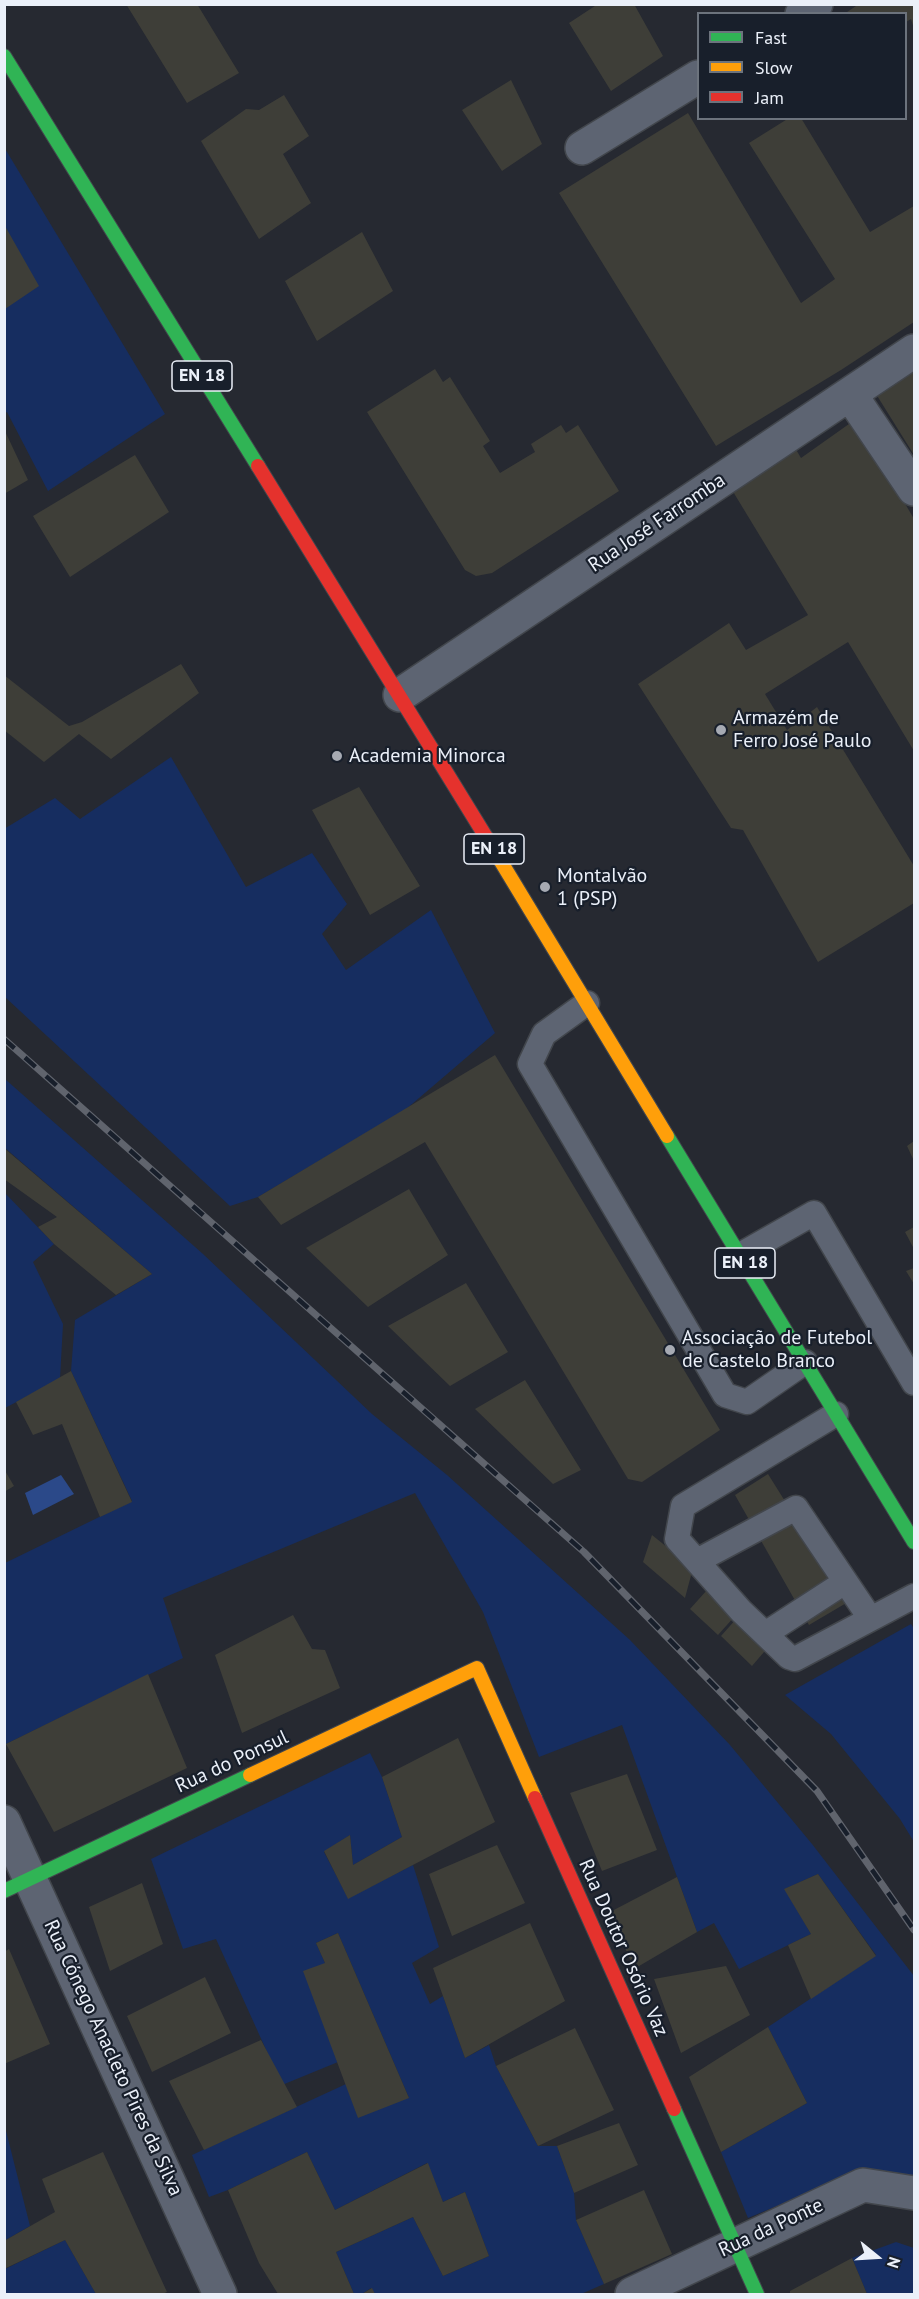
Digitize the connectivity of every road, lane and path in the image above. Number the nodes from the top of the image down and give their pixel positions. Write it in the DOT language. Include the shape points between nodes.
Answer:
graph roads {
  1 [pos="4,56"];
  2 [pos="697,78"];
  3 [pos="582,148"];
  4 [pos="915,351"];
  5 [pos="850,394"];
  6 [pos="915,489"];
  7 [pos="400,695"];
  8 [pos="588,1003"];
  9 [pos="740,1255"];
  10 [pos="805,1362"];
  11 [pos="915,1383"];
  12 [pos="836,1414"];
  13 [pos="915,1542"];
  14 [pos="697,1561"];
  15 [pos="845,1581"];
  16 [pos="915,1596"];
  17 [pos="870,1618"];
  18 [pos="765,1634"];
  19 [pos="477,1668"];
  20 [pos="4,1822"];
  21 [pos="18,1885"];
  22 [pos="915,2193"];
  23 [pos="735,2244"];
  24 [pos="220,2295"];
  25 [pos="632,2295"];
  26 [pos="757,2295"];
  1 -- 7 [label="main road, EN 18"];
  2 -- 3 [label="street"];
  4 -- 5 [label="street, Rua José Farromba"];
  5 -- 6 [label="street"];
  5 -- 7 [label="street, Rua José Farromba"];
  7 -- 8 [label="main road, EN 18"];
  8 -- 9 [label="main road, EN 18"];
  8 -- 10 [label="lane" via="544,1034 530,1064 725,1395 747,1402"];
  9 -- 10 [label="main road, EN 18"];
  9 -- 11 [label="lane" via="814,1213"];
  10 -- 12 [label="main road, EN 18"];
  12 -- 13 [label="main road, EN 18"];
  12 -- 14 [label="lane" via="683,1506 677,1539"];
  14 -- 15 [label="lane" via="796,1508"];
  14 -- 18 [label="lane"];
  15 -- 17 [label="lane"];
  15 -- 18 [label="lane"];
  16 -- 17 [label="lane"];
  17 -- 18 [label="lane" via="795,1659"];
  19 -- 21 [label="main road, Rua do Ponsul"];
  19 -- 23 [label="main road, Rua Doutor Osório Vaz"];
  20 -- 21 [label="street, Rua Cónego Anacleto Pires da Silva"];
  21 -- 24 [label="street, Rua Cónego Anacleto Pires da Silva"];
  22 -- 23 [label="street, Rua da Ponte" via="863,2185"];
  23 -- 25 [label="street, Rua da Ponte"];
  23 -- 26 [label="main road, Rua Doutor Osório Vaz"];
}
